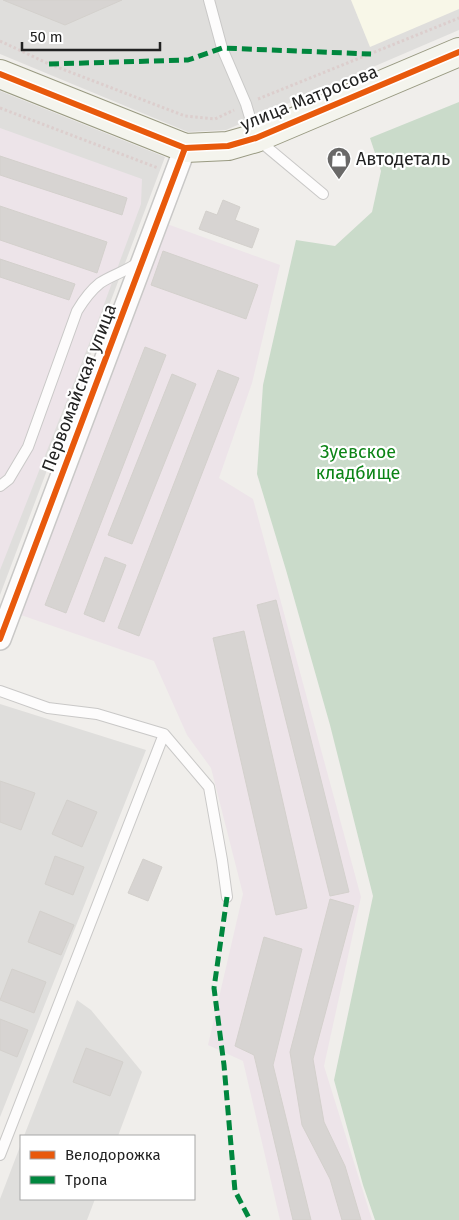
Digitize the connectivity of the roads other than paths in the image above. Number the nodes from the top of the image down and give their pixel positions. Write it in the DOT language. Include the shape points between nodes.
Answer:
graph roads {
  1 [pos="209,0"];
  2 [pos="459,52"];
  3 [pos="0,74"];
  4 [pos="256,138"];
  5 [pos="185,148"];
  6 [pos="323,194"];
  7 [pos="143,258"];
  8 [pos="0,486"];
  9 [pos="0,639"];
  10 [pos="0,691"];
  11 [pos="164,734"];
  12 [pos="227,897"];
  13 [pos="0,1155"];
  1 -- 4 [label="lane" via="222,48 246,104"];
  2 -- 4 [label="street, улица Матросова"];
  3 -- 5 [label="street, улица Матросова"];
  4 -- 5 [label="street, улица Матросова" via="228,146"];
  4 -- 6 [label="lane"];
  5 -- 7 [label="street, Первомайская улица"];
  7 -- 8 [label="lane" via="131,268 100,283 77,311 28,447 9,478"];
  7 -- 9 [label="street, Первомайская улица"];
  10 -- 11 [label="lane" via="48,708 97,714"];
  11 -- 12 [label="lane" via="209,787"];
  11 -- 13 [label="lane"];
}
